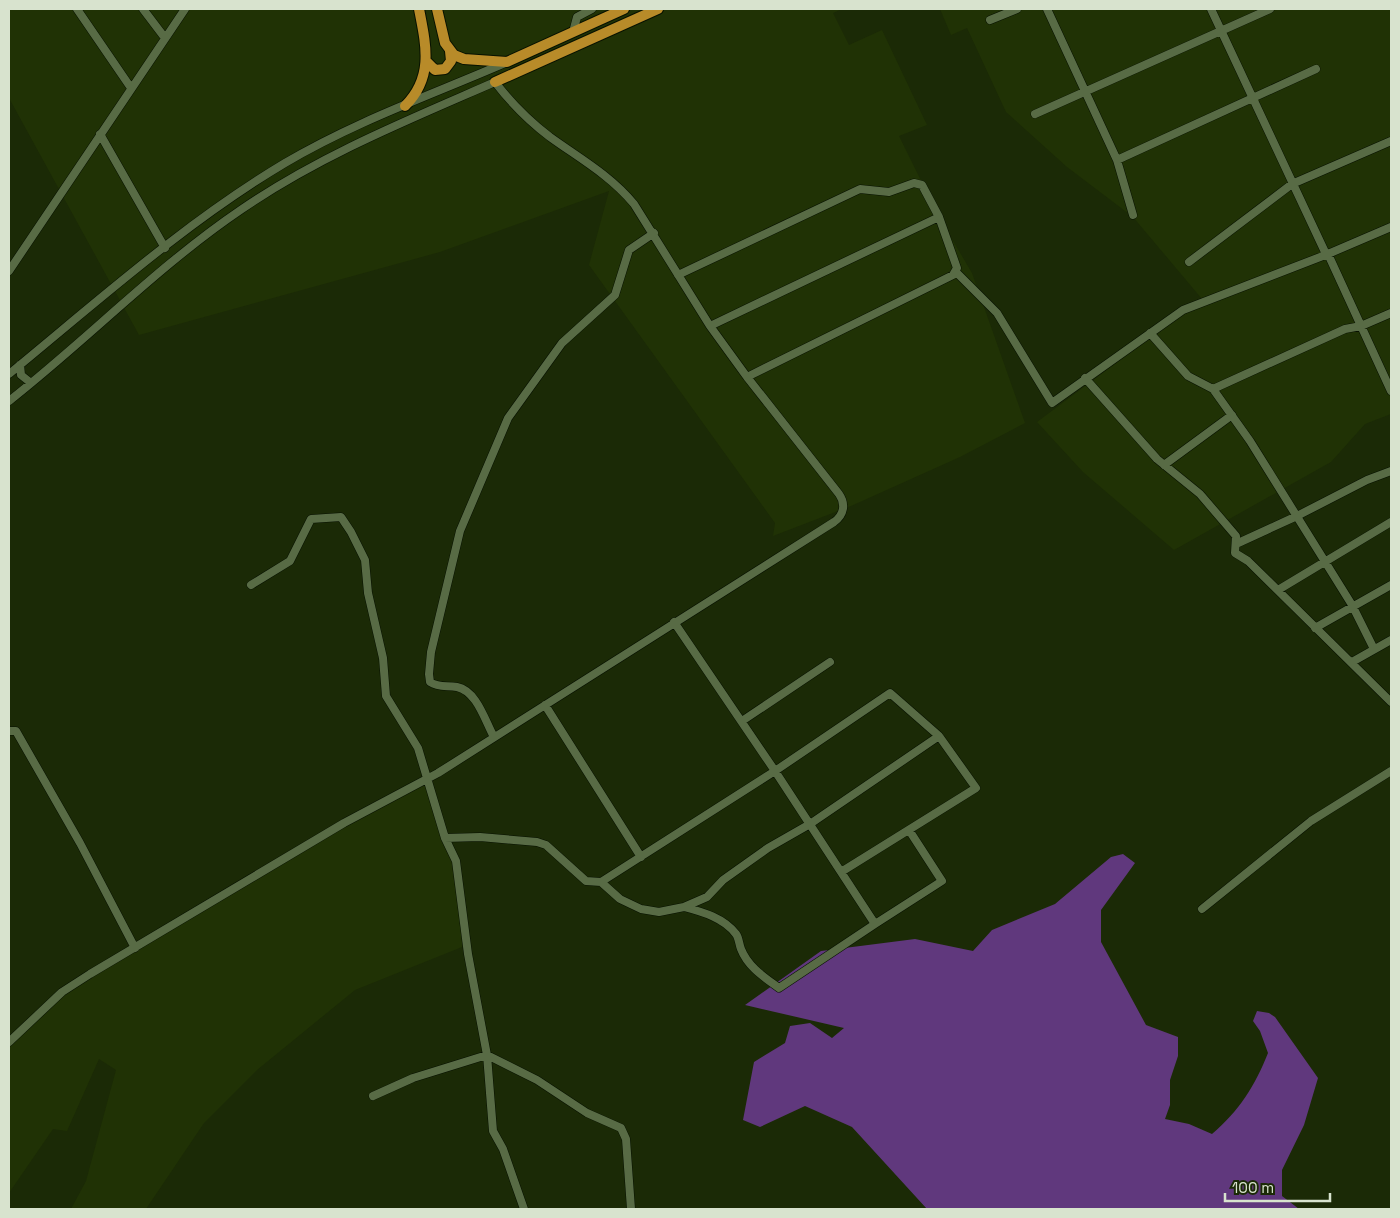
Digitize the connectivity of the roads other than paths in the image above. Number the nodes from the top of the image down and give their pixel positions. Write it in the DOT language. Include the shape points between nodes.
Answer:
graph roads {
  1 [pos="77,9"];
  2 [pos="143,9"];
  3 [pos="185,9"];
  4 [pos="419,9"];
  5 [pos="437,9"];
  6 [pos="592,9"];
  7 [pos="624,9"];
  8 [pos="658,9"];
  9 [pos="1017,9"];
  10 [pos="1047,9"];
  11 [pos="1211,9"];
  12 [pos="1270,9"];
  13 [pos="990,20"];
  14 [pos="1221,31"];
  15 [pos="573,32"];
  16 [pos="165,38"];
  17 [pos="450,52"];
  18 [pos="427,62"];
  19 [pos="507,62"];
  20 [pos="1316,69"];
  21 [pos="495,82"];
  22 [pos="131,88"];
  23 [pos="1085,92"];
  24 [pos="1253,99"];
  25 [pos="405,106"];
  26 [pos="1035,114"];
  27 [pos="100,134"];
  28 [pos="1391,141"];
  29 [pos="1116,160"];
  30 [pos="1292,184"];
  31 [pos="1133,215"];
  32 [pos="939,217"];
  33 [pos="1391,227"];
  34 [pos="654,233"];
  35 [pos="165,248"];
  36 [pos="1328,254"];
  37 [pos="1189,262"];
  38 [pos="9,271"];
  39 [pos="956,272"];
  40 [pos="678,275"];
  41 [pos="1391,313"];
  42 [pos="710,326"];
  43 [pos="1361,326"];
  44 [pos="1150,333"];
  45 [pos="20,365"];
  46 [pos="9,374"];
  47 [pos="747,377"];
  48 [pos="1085,378"];
  49 [pos="32,383"];
  50 [pos="1213,388"];
  51 [pos="1391,391"];
  52 [pos="9,398"];
  53 [pos="1232,415"];
  54 [pos="1164,465"];
  55 [pos="1391,471"];
  56 [pos="1297,516"];
  57 [pos="1391,522"];
  58 [pos="1236,544"];
  59 [pos="1325,560"];
  60 [pos="1391,585"];
  61 [pos="251,586"];
  62 [pos="1278,590"];
  63 [pos="1352,605"];
  64 [pos="674,622"];
  65 [pos="1315,628"];
  66 [pos="1391,640"];
  67 [pos="1374,649"];
  68 [pos="830,662"];
  69 [pos="1352,662"];
  70 [pos="1390,699"];
  71 [pos="545,705"];
  72 [pos="742,721"];
  73 [pos="9,731"];
  74 [pos="939,736"];
  75 [pos="494,737"];
  76 [pos="775,771"];
  77 [pos="1391,771"];
  78 [pos="427,780"];
  79 [pos="810,824"];
  80 [pos="909,830"];
  81 [pos="445,838"];
  82 [pos="641,856"];
  83 [pos="841,872"];
  84 [pos="601,882"];
  85 [pos="684,907"];
  86 [pos="1202,908"];
  87 [pos="875,924"];
  88 [pos="135,948"];
  89 [pos="9,1042"];
  90 [pos="487,1054"];
  91 [pos="372,1096"];
  92 [pos="524,1209"];
  93 [pos="631,1209"];
  1 -- 22 [label="street"];
  2 -- 16 [label="street"];
  3 -- 16 [label="street"];
  4 -- 18 [label="main road"];
  5 -- 17 [label="main road" via="443,38"];
  6 -- 15 [label="street" via="578,17"];
  7 -- 15 [label="main road"];
  8 -- 21 [label="main road"];
  9 -- 13 [label="street"];
  10 -- 23 [label="street"];
  11 -- 14 [label="street"];
  12 -- 14 [label="street"];
  14 -- 23 [label="street"];
  14 -- 24 [label="street"];
  15 -- 19 [label="main road"];
  16 -- 22 [label="street"];
  17 -- 18 [label="main road" via="451,61 445,69 436,70"];
  17 -- 19 [label="main road" via="464,59"];
  18 -- 25 [label="main road" via="420,86"];
  19 -- 25 [label="street"];
  20 -- 24 [label="street"];
  21 -- 34 [label="street" via="537,127 618,186"];
  21 -- 49 [label="street" via="360,141 270,190 213,230"];
  22 -- 27 [label="street"];
  23 -- 26 [label="street"];
  23 -- 29 [label="street"];
  24 -- 29 [label="street"];
  24 -- 30 [label="street"];
  25 -- 35 [label="street" via="344,131 286,162 231,198"];
  27 -- 35 [label="street"];
  27 -- 38 [label="street"];
  28 -- 30 [label="street"];
  29 -- 31 [label="street"];
  30 -- 36 [label="street"];
  30 -- 37 [label="street"];
  32 -- 39 [label="street"];
  32 -- 40 [label="street" via="918,183 888,192 864,188"];
  32 -- 42 [label="street"];
  33 -- 36 [label="street"];
  34 -- 40 [label="street"];
  34 -- 75 [label="street" via="629,250 615,295 562,344 513,408 460,531 431,652 430,682 436,686 457,687 470,695"];
  35 -- 45 [label="street"];
  36 -- 43 [label="street"];
  36 -- 44 [label="street" via="1183,310"];
  39 -- 47 [label="street" via="950,278"];
  39 -- 48 [label="street" via="997,313 1052,403"];
  40 -- 42 [label="street"];
  41 -- 43 [label="street"];
  42 -- 47 [label="street"];
  43 -- 50 [label="street" via="1345,329"];
  43 -- 51 [label="street"];
  44 -- 48 [label="street"];
  44 -- 50 [label="street" via="1188,376"];
  45 -- 46 [label="street"];
  45 -- 49 [label="street" via="21,375"];
  47 -- 64 [label="street" via="839,494 843,511 834,522"];
  48 -- 54 [label="street"];
  49 -- 52 [label="street"];
  50 -- 53 [label="street"];
  53 -- 54 [label="street"];
  53 -- 56 [label="street"];
  54 -- 58 [label="street" via="1200,494 1236,536"];
  55 -- 56 [label="street"];
  56 -- 58 [label="street"];
  56 -- 59 [label="street"];
  57 -- 59 [label="street"];
  58 -- 62 [label="street" via="1235,553"];
  59 -- 62 [label="street"];
  59 -- 63 [label="street"];
  60 -- 63 [label="street"];
  61 -- 78 [label="street" via="290,561 312,519 341,517 365,560 386,696 418,748"];
  62 -- 65 [label="street"];
  63 -- 65 [label="street"];
  63 -- 67 [label="street"];
  64 -- 71 [label="street"];
  64 -- 72 [label="street"];
  65 -- 69 [label="street"];
  66 -- 67 [label="street"];
  67 -- 69 [label="street"];
  68 -- 72 [label="street"];
  69 -- 70 [label="street"];
  71 -- 75 [label="street"];
  71 -- 82 [label="street"];
  72 -- 76 [label="street"];
  73 -- 88 [label="street" via="16,731 35,763"];
  74 -- 76 [label="street" via="890,693"];
  74 -- 79 [label="street"];
  74 -- 80 [label="street" via="976,788"];
  75 -- 78 [label="street"];
  76 -- 79 [label="street"];
  76 -- 82 [label="street"];
  77 -- 86 [label="street" via="1311,821"];
  78 -- 81 [label="street"];
  78 -- 88 [label="street" via="344,823"];
  79 -- 83 [label="street"];
  79 -- 85 [label="street" via="723,880 706,897"];
  80 -- 83 [label="street"];
  80 -- 87 [label="street" via="942,881"];
  81 -- 84 [label="street" via="464,836 537,842 546,845 586,881"];
  81 -- 90 [label="street" via="456,861 468,954"];
  82 -- 84 [label="street"];
  83 -- 87 [label="street"];
  84 -- 85 [label="street" via="620,899 641,909 659,912"];
  85 -- 87 [label="street" via="707,914 728,926 738,936 750,964 779,988"];
  88 -- 89 [label="street" via="62,992"];
  90 -- 91 [label="street" via="413,1078"];
  90 -- 92 [label="street" via="493,1130"];
  90 -- 93 [label="street" via="536,1080 587,1113 621,1128 626,1138"];
}
